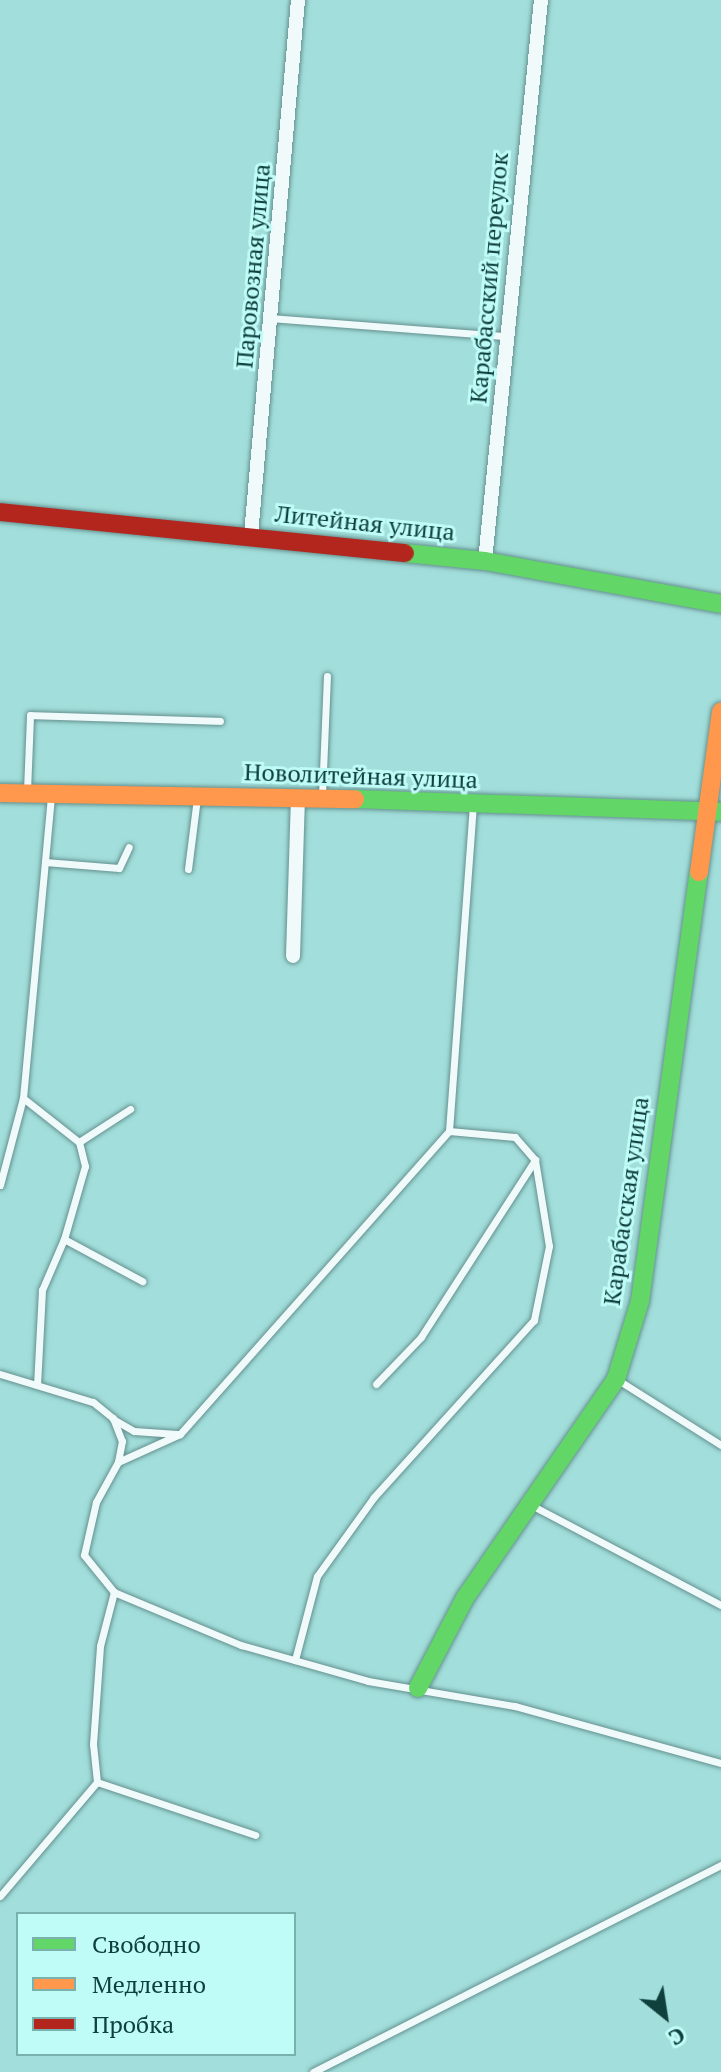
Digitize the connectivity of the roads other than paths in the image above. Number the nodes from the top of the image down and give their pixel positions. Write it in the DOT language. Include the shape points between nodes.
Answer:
graph roads {
  1 [pos="298,0"];
  2 [pos="541,0"];
  3 [pos="270,318"];
  4 [pos="506,336"];
  5 [pos="0,512"];
  6 [pos="251,535"];
  7 [pos="485,561"];
  8 [pos="721,604"];
  9 [pos="327,676"];
  10 [pos="220,721"];
  11 [pos="720,722"];
  12 [pos="0,793"];
  13 [pos="27,794"];
  14 [pos="51,794"];
  15 [pos="198,796"];
  16 [pos="298,797"];
  17 [pos="322,797"];
  18 [pos="473,803"];
  19 [pos="715,812"];
  20 [pos="129,847"];
  21 [pos="45,862"];
  22 [pos="188,869"];
  23 [pos="293,956"];
  24 [pos="23,1098"];
  25 [pos="130,1109"];
  26 [pos="449,1131"];
  27 [pos="79,1142"];
  28 [pos="535,1160"];
  29 [pos="0,1185"];
  30 [pos="64,1239"];
  31 [pos="142,1281"];
  32 [pos="0,1374"];
  33 [pos="616,1379"];
  34 [pos="37,1384"];
  35 [pos="376,1384"];
  36 [pos="113,1418"];
  37 [pos="180,1434"];
  38 [pos="721,1445"];
  39 [pos="118,1462"];
  40 [pos="533,1506"];
  41 [pos="114,1592"];
  42 [pos="721,1605"];
  43 [pos="295,1660"];
  44 [pos="418,1688"];
  45 [pos="721,1763"];
  46 [pos="97,1782"];
  47 [pos="255,1835"];
  48 [pos="721,1865"];
  49 [pos="0,1896"];
  50 [pos="313,2072"];
  1 -- 3 [label="street, Паровозная улица"];
  2 -- 4 [label="street, Карабасский переулок"];
  3 -- 4 [label="lane"];
  3 -- 6 [label="street, Паровозная улица"];
  4 -- 7 [label="street, Карабасский переулок"];
  5 -- 6 [label="street, Литейная улица"];
  6 -- 7 [label="street, Литейная улица"];
  7 -- 8 [label="street, Литейная улица"];
  9 -- 17 [label="lane"];
  10 -- 13 [label="lane" via="30,715"];
  11 -- 19 [label="street, Карабасская улица"];
  12 -- 13 [label="street, Новолитейная улица"];
  13 -- 14 [label="street, Новолитейная улица"];
  14 -- 15 [label="street, Новолитейная улица"];
  14 -- 21 [label="lane"];
  15 -- 16 [label="street, Новолитейная улица"];
  15 -- 22 [label="lane"];
  16 -- 17 [label="street, Новолитейная улица"];
  16 -- 23 [label="street"];
  17 -- 18 [label="street, Новолитейная улица"];
  18 -- 19 [label="street, Новолитейная улица"];
  18 -- 26 [label="lane"];
  19 -- 33 [label="street, Карабасская улица" via="668,1072 640,1301"];
  20 -- 21 [label="lane" via="119,868"];
  21 -- 24 [label="lane"];
  24 -- 27 [label="lane"];
  24 -- 29 [label="lane"];
  25 -- 27 [label="lane"];
  26 -- 28 [label="lane" via="515,1137"];
  26 -- 37 [label="lane"];
  27 -- 30 [label="lane" via="85,1166"];
  28 -- 35 [label="lane" via="421,1337"];
  28 -- 43 [label="lane" via="549,1246 534,1320 374,1497 317,1576"];
  30 -- 31 [label="lane"];
  30 -- 34 [label="lane" via="42,1290"];
  32 -- 34 [label="lane"];
  33 -- 38 [label="lane"];
  33 -- 40 [label="street, Карабасская улица"];
  34 -- 36 [label="lane" via="93,1402"];
  36 -- 37 [label="lane" via="134,1431"];
  36 -- 39 [label="lane" via="122,1441"];
  37 -- 39 [label="lane"];
  39 -- 41 [label="lane" via="96,1502 84,1555"];
  40 -- 42 [label="lane"];
  40 -- 44 [label="street, Карабасская улица" via="465,1598"];
  41 -- 43 [label="lane" via="241,1645"];
  41 -- 46 [label="lane" via="100,1646 93,1744"];
  43 -- 44 [label="lane" via="368,1681"];
  44 -- 45 [label="lane" via="515,1706"];
  46 -- 47 [label="lane"];
  46 -- 49 [label="lane"];
  48 -- 50 [label="lane"];
}
